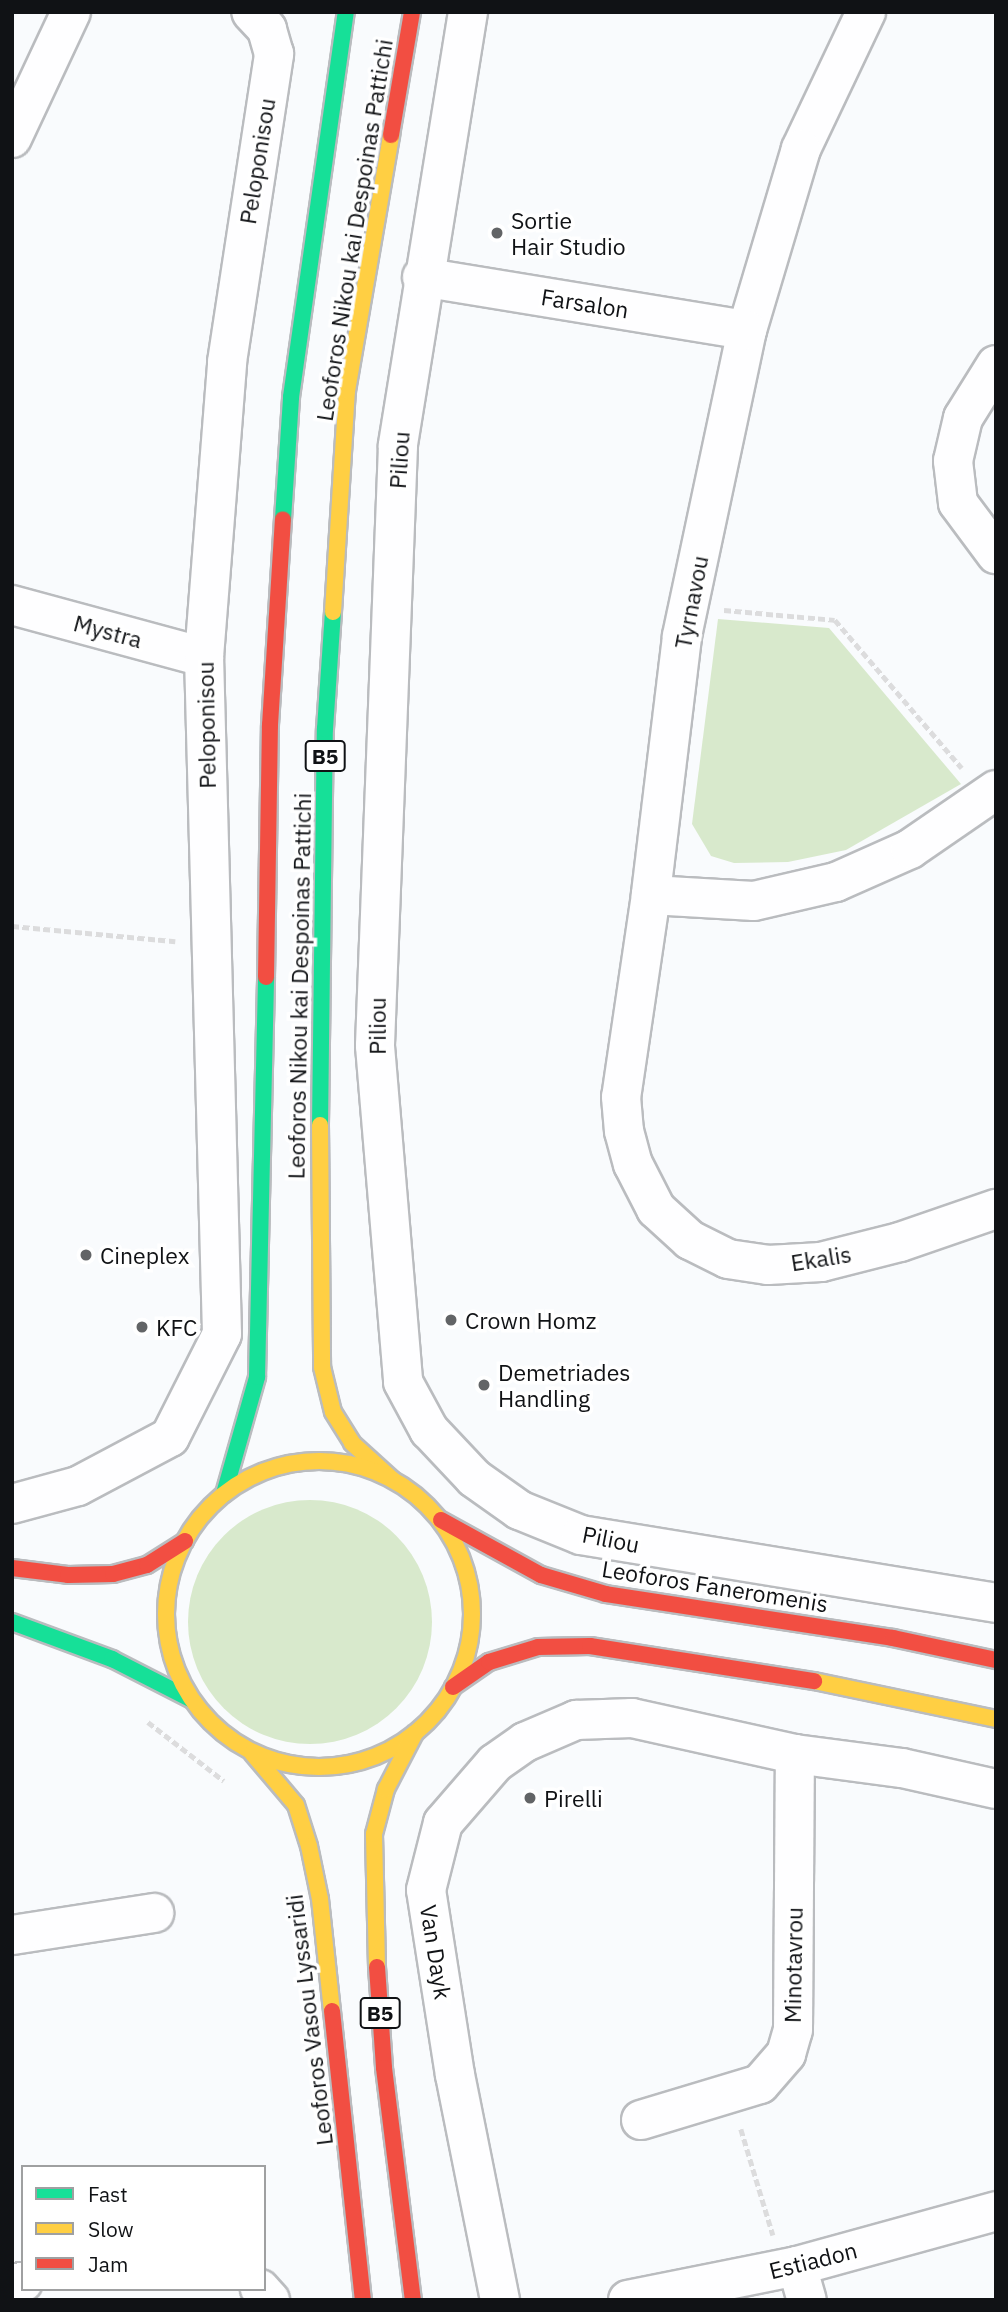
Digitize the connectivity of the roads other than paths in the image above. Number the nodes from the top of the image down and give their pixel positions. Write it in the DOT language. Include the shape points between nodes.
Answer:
graph roads {
  1 [pos="71,12"];
  2 [pos="251,12"];
  3 [pos="346,12"];
  4 [pos="412,12"];
  5 [pos="468,12"];
  6 [pos="866,12"];
  7 [pos="12,138"];
  8 [pos="422,276"];
  9 [pos="747,330"];
  10 [pos="996,365"];
  11 [pos="996,554"];
  12 [pos="12,605"];
  13 [pos="204,657"];
  14 [pos="991,794"];
  15 [pos="651,895"];
  16 [pos="656,1209"];
  17 [pos="996,1209"];
  18 [pos="393,1480"];
  19 [pos="224,1494"];
  20 [pos="12,1504"];
  21 [pos="441,1520"];
  22 [pos="185,1541"];
  23 [pos="12,1568"];
  24 [pos="996,1603"];
  25 [pos="12,1622"];
  26 [pos="996,1660"];
  27 [pos="453,1687"];
  28 [pos="192,1700"];
  29 [pos="996,1719"];
  30 [pos="415,1733"];
  31 [pos="252,1753"];
  32 [pos="795,1754"];
  33 [pos="996,1789"];
  34 [pos="154,1913"];
  35 [pos="12,1935"];
  36 [pos="641,2120"];
  37 [pos="996,2211"];
  38 [pos="796,2278"];
  39 [pos="363,2300"];
  40 [pos="413,2300"];
  41 [pos="500,2300"];
  42 [pos="628,2300"];
  1 -- 7 [label="street"];
  2 -- 13 [label="street, Peloponisou" via="267,29 274,54 227,362"];
  3 -- 19 [label="main road, Leoforos Nikou kai Despoinas Pattichi / B5" via="291,397 270,725 257,1377"];
  4 -- 18 [label="main road, Leoforos Nikou kai Despoinas Pattichi / B5" via="347,391 325,729 319,1053 322,1367 352,1443"];
  5 -- 8 [label="street, Piliou"];
  6 -- 9 [label="street, Tyrnavou" via="801,149"];
  8 -- 9 [label="street, Farsalon"];
  8 -- 24 [label="street, Piliou" via="398,446 375,1046 403,1382 429,1430 474,1478 519,1510 581,1535"];
  9 -- 15 [label="street, Tyrnavou" via="689,607"];
  10 -- 11 [label="street" via="963,418 953,461 958,503"];
  12 -- 13 [label="street, Mystra"];
  13 -- 20 [label="street, Peloponisou" via="222,1334 170,1437 78,1486"];
  14 -- 15 [label="street" via="910,849 836,883 754,901"];
  15 -- 16 [label="street, Tyrnavou" via="621,1097 633,1164"];
  16 -- 17 [label="street, Ekalis" via="691,1240 728,1259 768,1265 821,1262 900,1242"];
  18 -- 19 [label="main road, B5" via="366,1468 307,1462 278,1467"];
  18 -- 21 [label="main road, B5"];
  19 -- 22 [label="main road, B5"];
  21 -- 26 [label="main road, Leoforos Faneromenis" via="541,1575 606,1594 893,1638"];
  21 -- 27 [label="main road, B5" via="466,1571 471,1601 465,1660"];
  22 -- 23 [label="main road" via="147,1565 113,1574 68,1575"];
  22 -- 28 [label="main road, B5" via="166,1605 176,1670"];
  25 -- 28 [label="main road" via="112,1659"];
  27 -- 29 [label="main road" via="489,1662 538,1647 590,1646 875,1691"];
  27 -- 30 [label="main road, B5"];
  28 -- 31 [label="main road, B5" via="208,1721"];
  30 -- 31 [label="main road, B5" via="391,1750 336,1766 307,1767"];
  30 -- 40 [label="main road, B5" via="386,1789 377,1823 372,1896 384,2068"];
  31 -- 39 [label="main road, Leoforos Vasou Lyssaridi / B5" via="296,1805 312,1859"];
  32 -- 33 [label="street, Van Dayk" via="902,1768"];
  32 -- 36 [label="street, Minotavrou" via="793,2030 774,2072 760,2084"];
  32 -- 41 [label="street, Van Dayk" via="632,1718 576,1720 525,1742 495,1763 443,1823 426,1890 455,2075"];
  34 -- 35 [label="street"];
  37 -- 38 [label="street, Estiadon"];
  38 -- 42 [label="street, Estiadon"];
}
